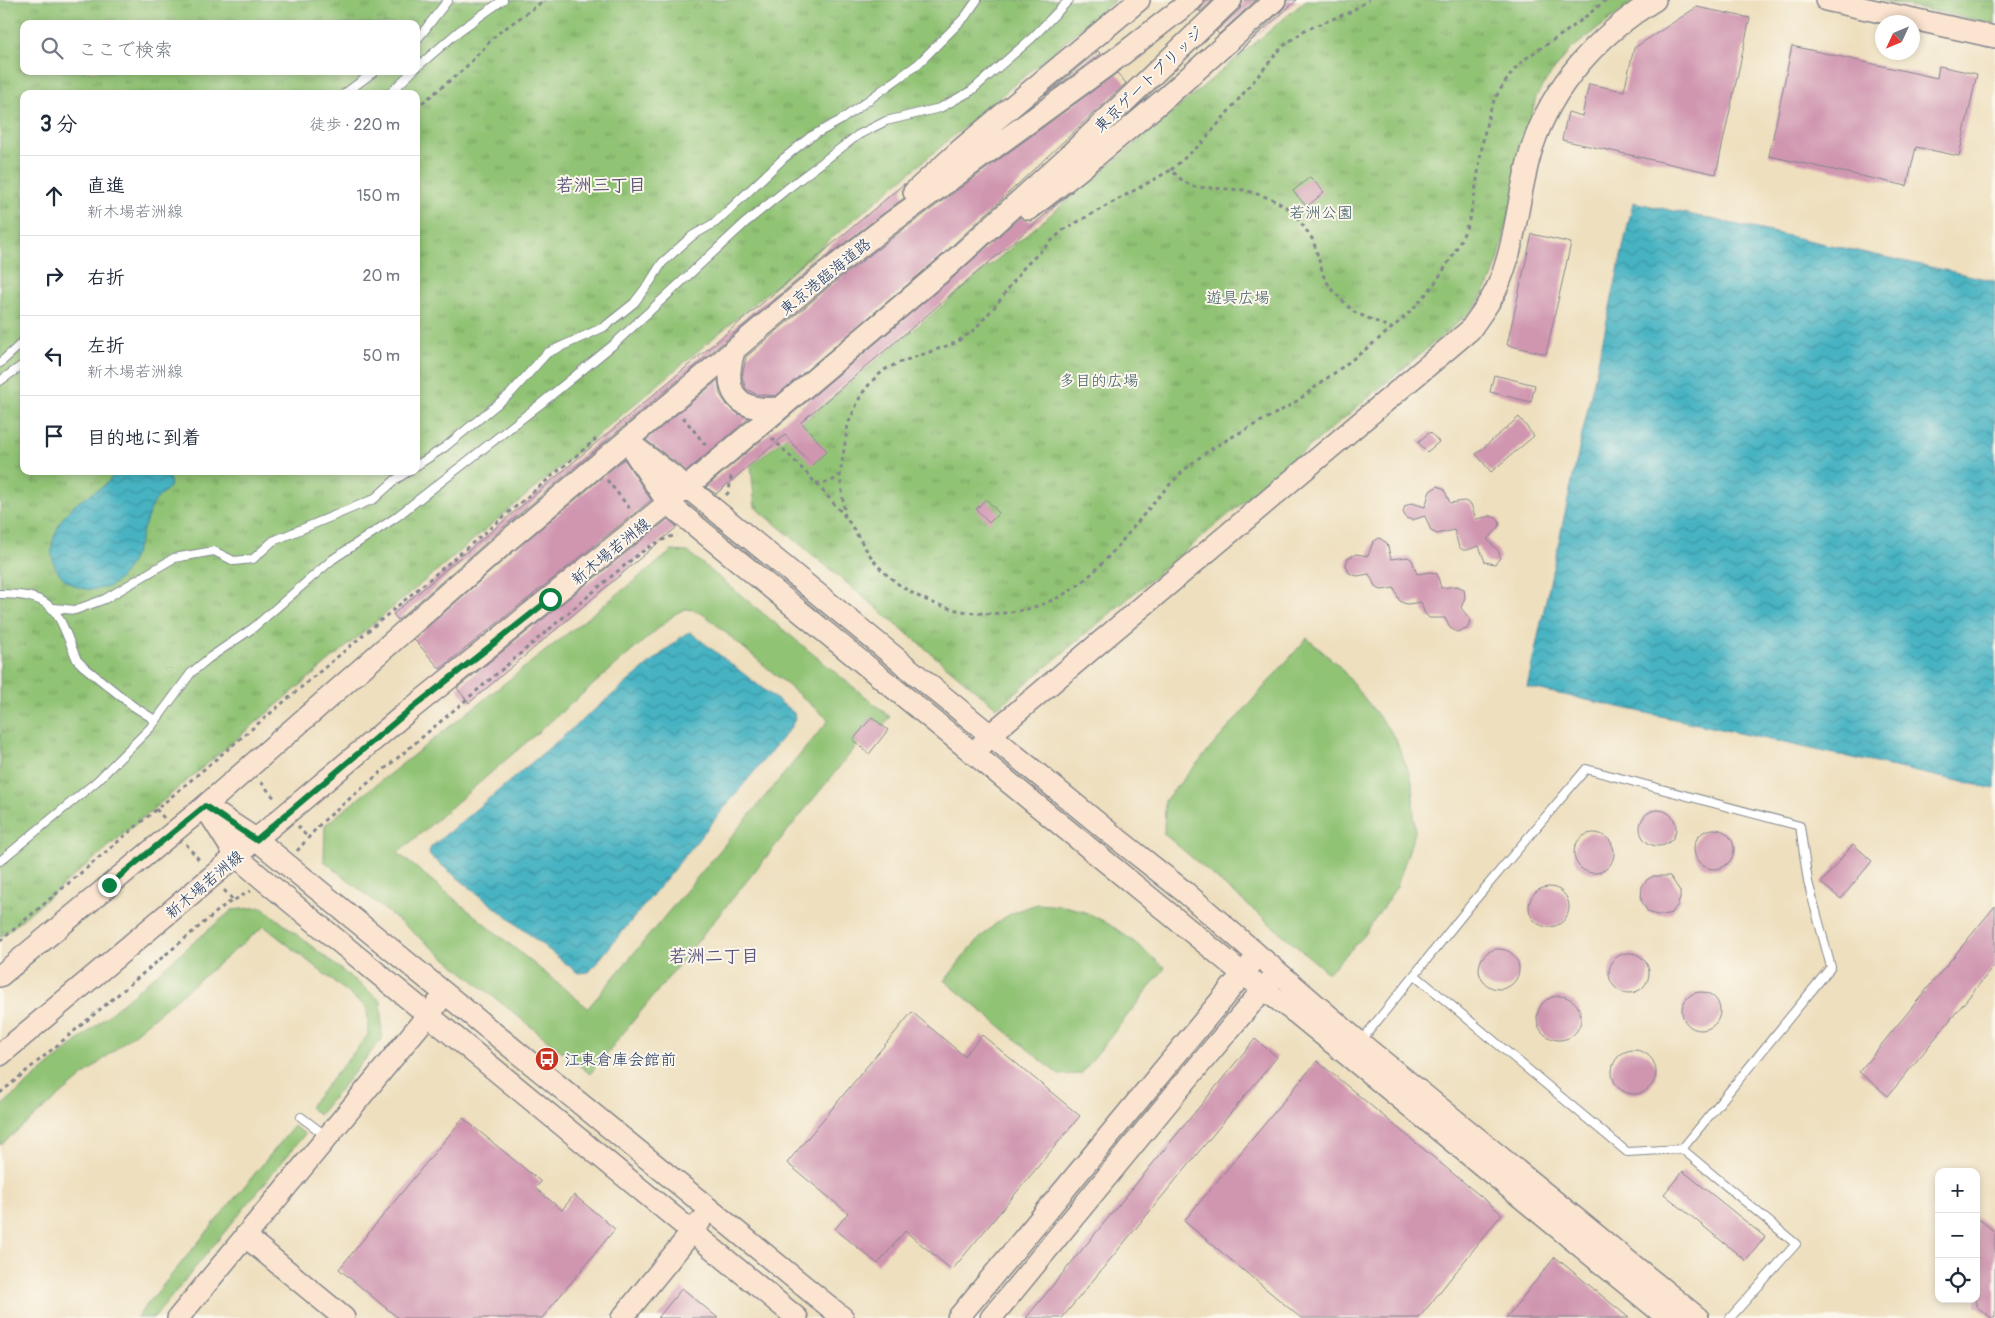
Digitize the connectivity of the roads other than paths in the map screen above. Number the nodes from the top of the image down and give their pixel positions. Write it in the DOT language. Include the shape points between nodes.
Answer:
graph roads {
  1 [pos="448,0"];
  2 [pos="503,0"];
  3 [pos="977,0"];
  4 [pos="1069,0"];
  5 [pos="1139,0"];
  6 [pos="1192,0"];
  7 [pos="1232,0"];
  8 [pos="1275,0"];
  9 [pos="1656,0"];
  10 [pos="1826,0"];
  11 [pos="420,37"];
  12 [pos="1995,37"];
  13 [pos="420,65"];
  14 [pos="370,75"];
  15 [pos="409,75"];
  16 [pos="349,90"];
  17 [pos="393,90"];
  18 [pos="1032,122"];
  19 [pos="822,276"];
  20 [pos="876,327"];
  21 [pos="20,345"];
  22 [pos="734,351"];
  23 [pos="0,363"];
  24 [pos="20,367"];
  25 [pos="0,381"];
  26 [pos="780,408"];
  27 [pos="627,441"];
  28 [pos="420,463"];
  29 [pos="403,475"];
  30 [pos="687,487"];
  31 [pos="668,503"];
  32 [pos="0,594"];
  33 [pos="54,608"];
  34 [pos="155,720"];
  35 [pos="990,735"];
  36 [pos="974,754"];
  37 [pos="205,806"];
  38 [pos="256,840"];
  39 [pos="236,856"];
  40 [pos="0,861"];
  41 [pos="1259,954"];
  42 [pos="1278,972"];
  43 [pos="1242,974"];
  44 [pos="1415,975"];
  45 [pos="0,976"];
  46 [pos="1263,990"];
  47 [pos="446,993"];
  48 [pos="428,1015"];
  49 [pos="1359,1042"];
  50 [pos="0,1055"];
  51 [pos="301,1117"];
  52 [pos="327,1137"];
  53 [pos="1682,1149"];
  54 [pos="710,1210"];
  55 [pos="692,1232"];
  56 [pos="245,1236"];
  57 [pos="178,1318"];
  58 [pos="344,1318"];
  59 [pos="622,1318"];
  60 [pos="797,1318"];
  61 [pos="843,1318"];
  62 [pos="958,1318"];
  63 [pos="991,1318"];
  64 [pos="1668,1318"];
  65 [pos="1698,1318"];
  66 [pos="1730,1318"];
  1 -- 11 [label="lane"];
  2 -- 13 [label="lane" via="459,31"];
  3 -- 28 [label="lane" via="965,18 918,64 841,120 810,137 716,222 692,236 662,264 634,303 604,327 547,353 511,393"];
  4 -- 34 [label="lane" via="1032,38 970,91 940,108 886,121 858,135 823,160 745,223 613,344 543,402 402,513 333,559 252,628 191,673"];
  5 -- 19 [label="street" via="960,150"];
  6 -- 18 [label="street, 東京ゲートブリッジ"];
  7 -- 20 [label="street, 東京ゲートブリッジ" via="997,223"];
  8 -- 20 [label="street" via="1077,172"];
  9 -- 35 [label="street" via="1640,9 1584,58 1546,111 1531,149 1505,264 1495,292 1470,330"];
  10 -- 12 [label="street"];
  14 -- 16 [label="lane"];
  15 -- 17 [label="lane"];
  18 -- 19 [label="street, 東京港臨海道路"];
  19 -- 22 [label="street, 東京港臨海道路"];
  20 -- 26 [label="street"];
  21 -- 23 [label="lane"];
  22 -- 26 [label="street" via="728,381 733,392 742,402 754,407"];
  22 -- 27 [label="street, 東京港臨海道路"];
  24 -- 25 [label="lane"];
  26 -- 30 [label="street"];
  27 -- 30 [label="street"];
  27 -- 31 [label="street"];
  27 -- 37 [label="street" via="476,568"];
  29 -- 33 [label="lane" via="374,499 273,541 253,559 234,561 214,551 174,558 104,599 75,610"];
  30 -- 31 [label="street, 新木場若洲線"];
  30 -- 35 [label="street"];
  31 -- 36 [label="street"];
  31 -- 38 [label="street, 新木場若洲線" via="406,713"];
  32 -- 33 [label="lane" via="30,596"];
  33 -- 34 [label="lane" via="82,666"];
  34 -- 40 [label="lane" via="98,781"];
  35 -- 36 [label="street"];
  35 -- 41 [label="street"];
  36 -- 43 [label="street"];
  37 -- 38 [label="street"];
  37 -- 39 [label="street"];
  37 -- 45 [label="street"];
  38 -- 39 [label="street, 新木場若洲線"];
  38 -- 47 [label="street"];
  39 -- 48 [label="street"];
  39 -- 50 [label="street, 新木場若洲線"];
  41 -- 42 [label="street"];
  41 -- 43 [label="street"];
  42 -- 46 [label="street"];
  42 -- 49 [label="street"];
  43 -- 46 [label="street"];
  43 -- 62 [label="street"];
  44 -- 49 [label="lane"];
  44 -- 53 [label="lane" via="1627,1152"];
  44 -- 53 [label="lane" via="1586,769 1800,826 1808,882 1831,967"];
  46 -- 63 [label="street"];
  46 -- 64 [label="street" via="1296,1013"];
  47 -- 48 [label="street"];
  47 -- 54 [label="street"];
  48 -- 52 [label="street"];
  48 -- 55 [label="street"];
  49 -- 65 [label="street"];
  51 -- 52 [label="lane"];
  52 -- 56 [label="street"];
  53 -- 66 [label="lane" via="1796,1244"];
  54 -- 55 [label="street"];
  54 -- 61 [label="street"];
  55 -- 59 [label="street"];
  55 -- 60 [label="street"];
  56 -- 57 [label="street"];
  56 -- 58 [label="street"];
}
